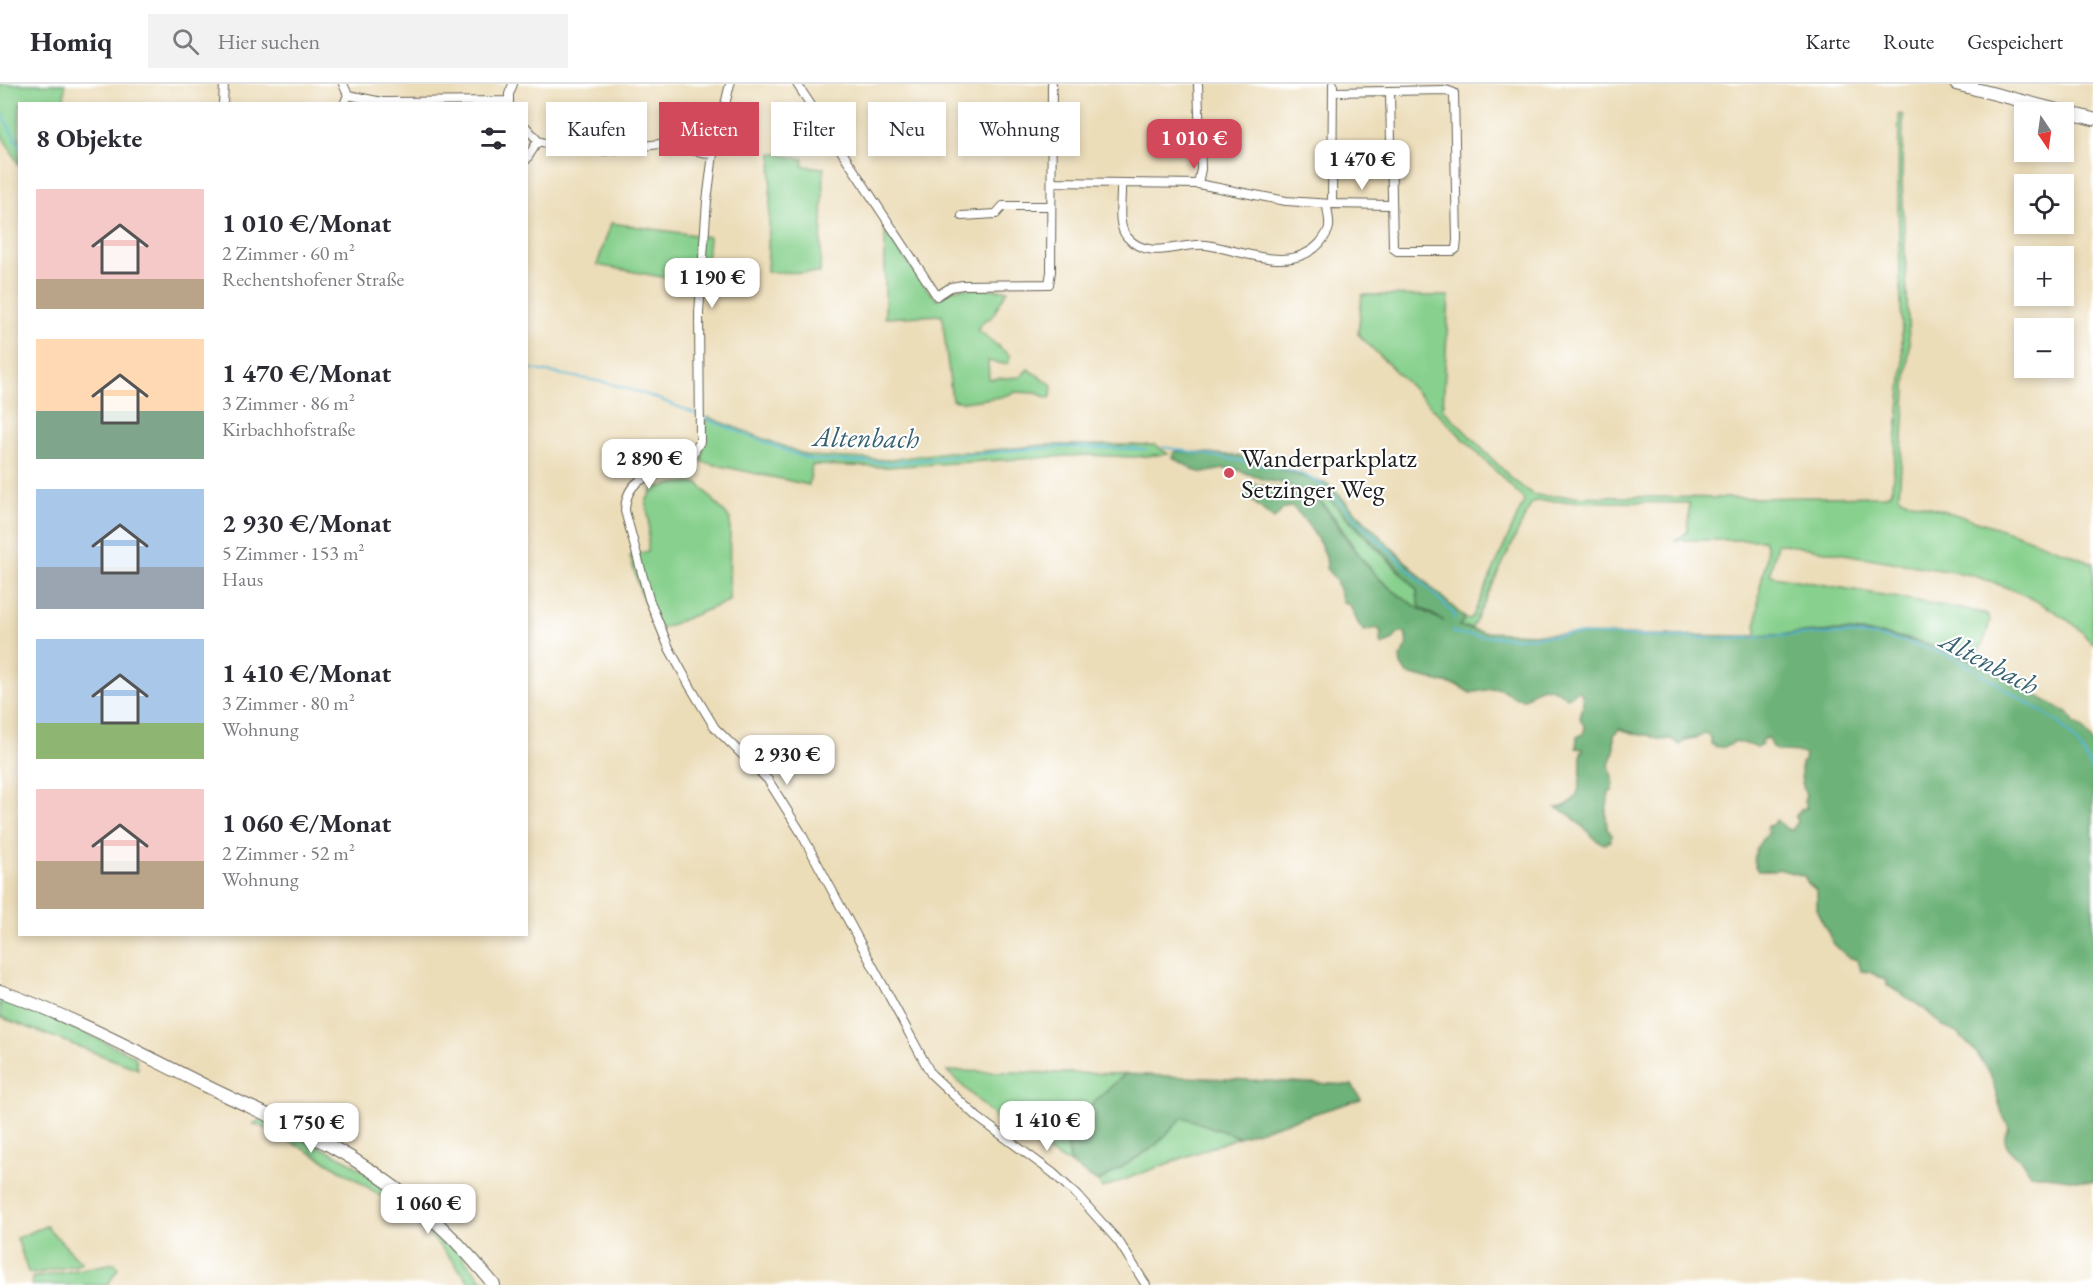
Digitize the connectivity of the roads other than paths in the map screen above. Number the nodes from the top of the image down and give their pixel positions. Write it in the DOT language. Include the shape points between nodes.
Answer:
graph roads {
  1 [pos="224,84"];
  2 [pos="343,84"];
  3 [pos="513,84"];
  4 [pos="730,84"];
  5 [pos="797,84"];
  6 [pos="1052,84"];
  7 [pos="1198,84"];
  8 [pos="1956,84"];
  9 [pos="1333,88"];
  10 [pos="1390,91"];
  11 [pos="346,99"];
  12 [pos="223,102"];
  13 [pos="508,102"];
  14 [pos="726,102"];
  15 [pos="2093,119"];
  16 [pos="528,129"];
  17 [pos="538,141"];
  18 [pos="659,144"];
  19 [pos="713,156"];
  20 [pos="528,157"];
  21 [pos="1052,182"];
  22 [pos="1121,184"];
  23 [pos="1198,184"];
  24 [pos="1329,204"];
  25 [pos="1391,205"];
  26 [pos="1052,206"];
  27 [pos="962,216"];
  28 [pos="0,991"];
  29 [pos="494,1285"];
  30 [pos="1146,1285"];
  1 -- 12 [label="street"];
  2 -- 11 [label="street"];
  3 -- 13 [label="street"];
  4 -- 14 [label="street"];
  5 -- 26 [label="street" via="937,296 963,285 1048,284"];
  6 -- 21 [label="street"];
  7 -- 23 [label="street"];
  8 -- 15 [label="main road"];
  9 -- 10 [label="street"];
  9 -- 24 [label="street"];
  10 -- 25 [label="street"];
  10 -- 25 [label="street" via="1446,90 1456,96 1456,249 1394,250"];
  11 -- 13 [label="street"];
  16 -- 17 [label="street"];
  17 -- 18 [label="street" via="602,151"];
  17 -- 20 [label="street"];
  19 -- 30 [label="street" via="699,313 700,442 685,467 642,478 625,502 649,599 669,648 716,728 768,780 800,831 931,1074 977,1117 1078,1196 1119,1242"];
  21 -- 22 [label="street"];
  21 -- 26 [label="street"];
  22 -- 23 [label="street"];
  22 -- 24 [label="street" via="1120,218 1125,235 1138,246 1154,250 1197,245 1265,258 1295,258 1310,252 1323,239 1329,224"];
  23 -- 24 [label="street" via="1286,201"];
  24 -- 25 [label="street"];
  26 -- 27 [label="street" via="1003,206 996,214"];
  28 -- 29 [label="main road" via="82,1024 329,1145 425,1212"];
}
